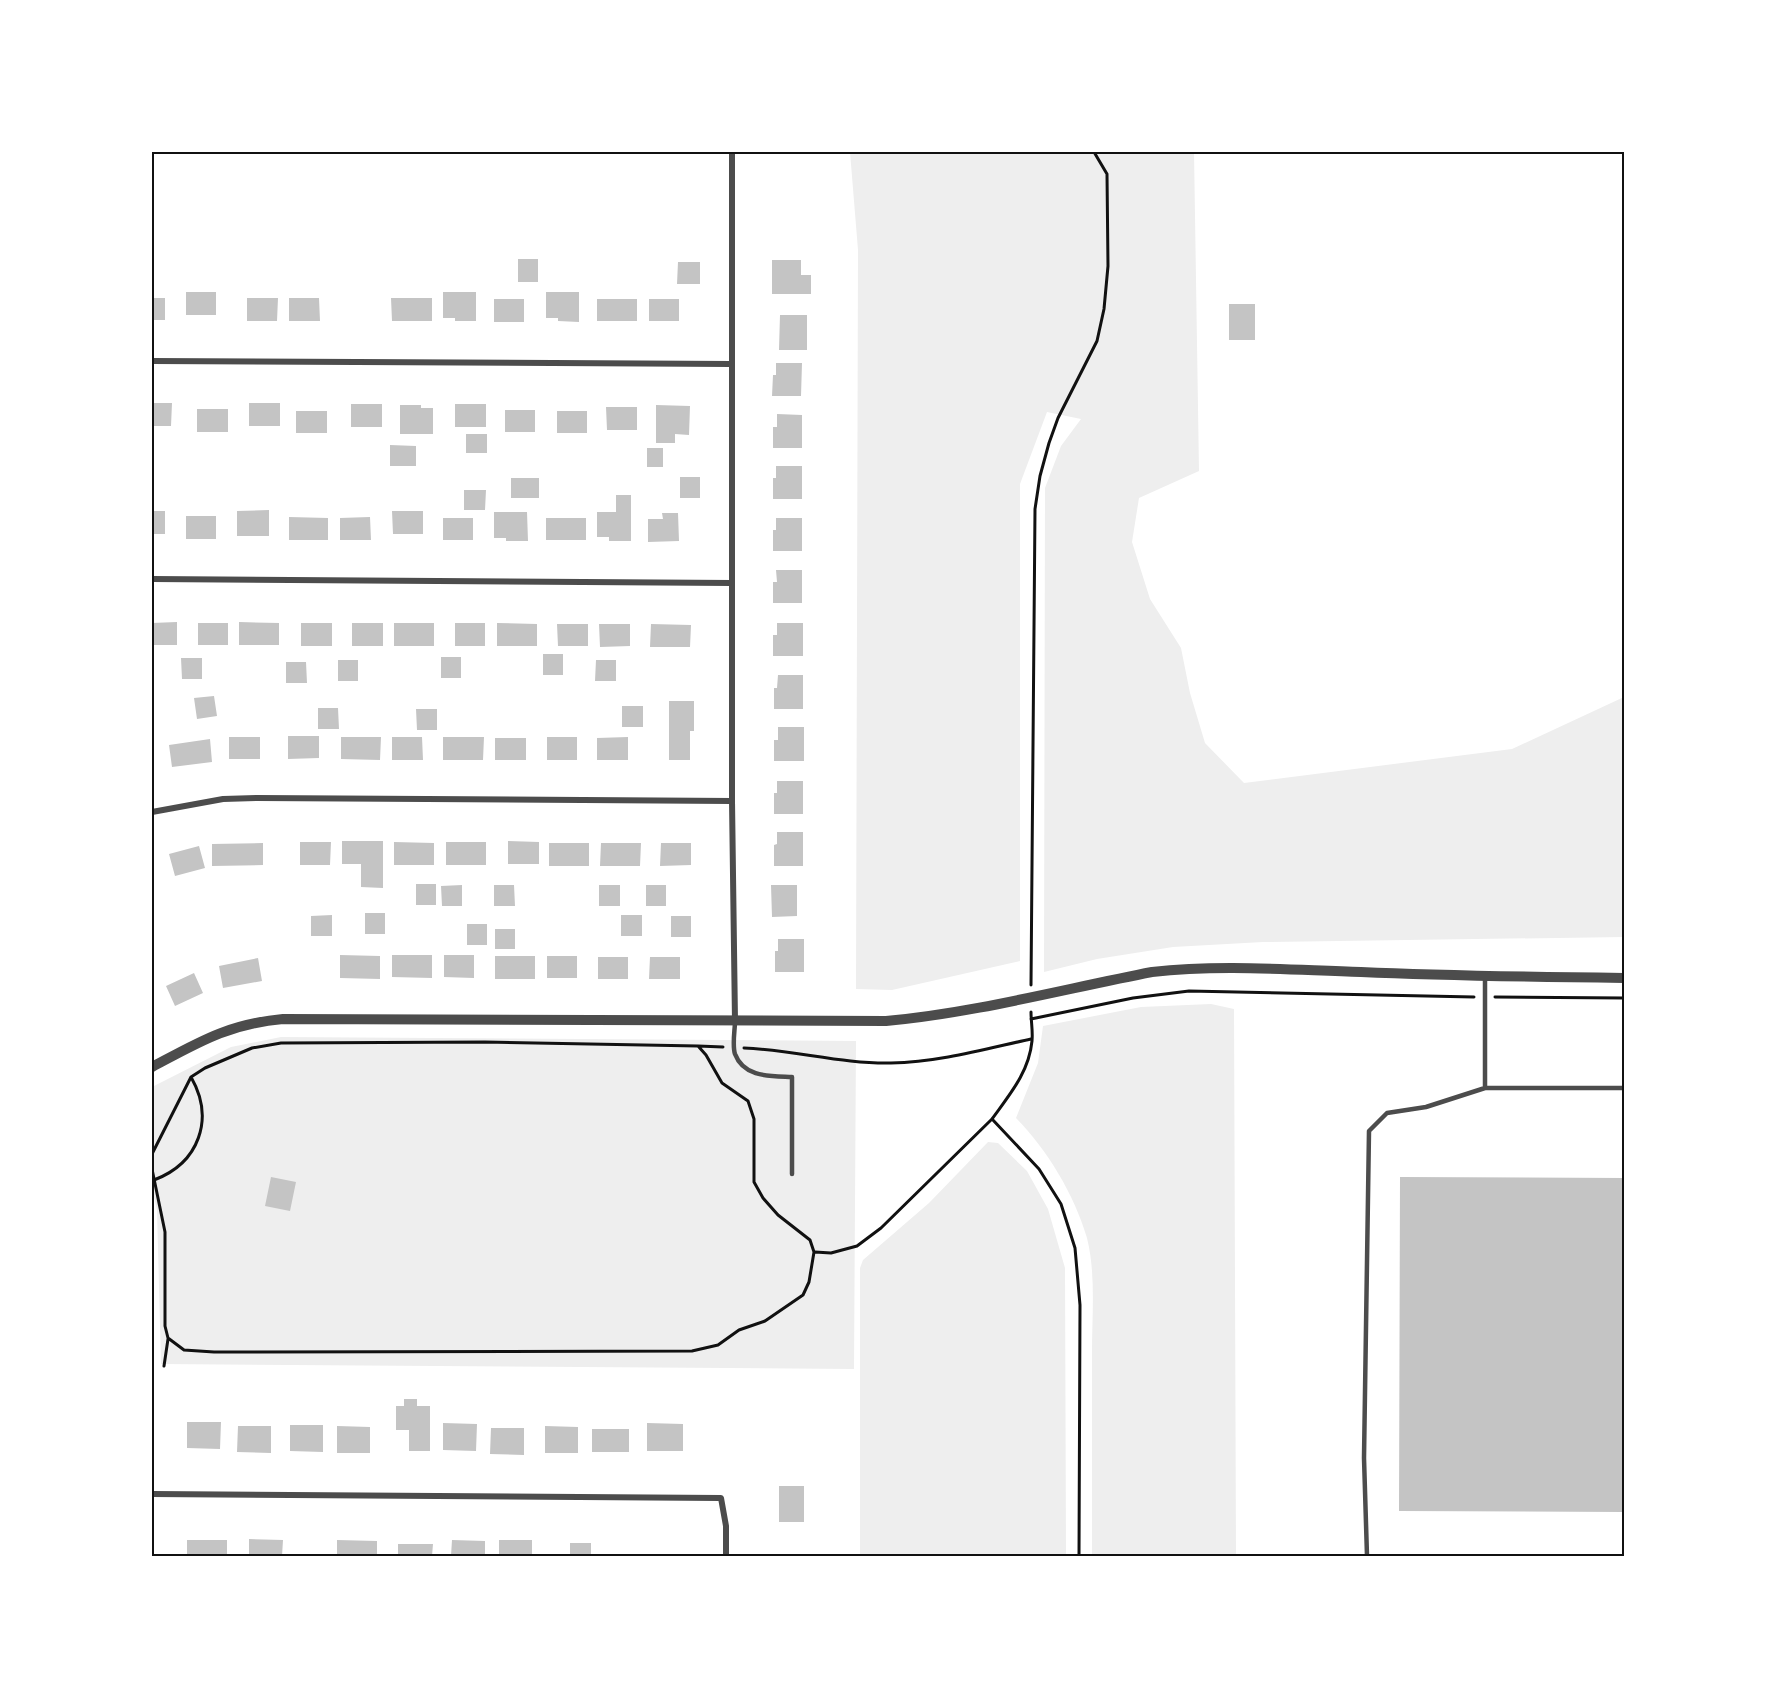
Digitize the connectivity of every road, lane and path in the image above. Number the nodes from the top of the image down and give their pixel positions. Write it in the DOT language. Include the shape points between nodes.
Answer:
graph roads {
  1 [pos="732,152"];
  2 [pos="1094,152"];
  3 [pos="152,361"];
  4 [pos="732,364"];
  5 [pos="152,579"];
  6 [pos="732,583"];
  7 [pos="732,801"];
  8 [pos="152,812"];
  9 [pos="1485,977"];
  10 [pos="1624,978"];
  11 [pos="1031,996"];
  12 [pos="1485,997"];
  13 [pos="1624,998"];
  14 [pos="1031,1019"];
  15 [pos="735,1021"];
  16 [pos="1032,1039"];
  17 [pos="698,1046"];
  18 [pos="735,1048"];
  19 [pos="152,1067"];
  20 [pos="191,1077"];
  21 [pos="1485,1088"];
  22 [pos="1624,1088"];
  23 [pos="992,1119"];
  24 [pos="152,1154"];
  25 [pos="152,1169"];
  26 [pos="792,1174"];
  27 [pos="154,1180"];
  28 [pos="814,1252"];
  29 [pos="168,1338"];
  30 [pos="164,1366"];
  31 [pos="152,1494"];
  32 [pos="726,1557"];
  33 [pos="1079,1557"];
  34 [pos="1367,1557"];
  1 -- 4 [label="street"];
  2 -- 11 [label="path" via="1107,174 1108,266 1104,309 1097,341 1049,443 1035,509"];
  3 -- 4 [label="street"];
  4 -- 6 [label="street"];
  5 -- 6 [label="street"];
  6 -- 7 [label="street"];
  7 -- 8 [label="street" via="258,798 224,799"];
  7 -- 15 [label="street"];
  9 -- 10 [label="street"];
  9 -- 11 [label="street" via="1181,969"];
  9 -- 12 [label="lane"];
  11 -- 14 [label="path"];
  11 -- 15 [label="street" via="933,1016 886,1021"];
  12 -- 13 [label="path"];
  12 -- 14 [label="path" via="1189,991"];
  12 -- 21 [label="lane"];
  14 -- 16 [label="path"];
  15 -- 18 [label="lane"];
  15 -- 19 [label="street" via="259,1021 222,1031"];
  16 -- 18 [label="path" via="931,1060 890,1063"];
  16 -- 23 [label="path" via="1019,1083"];
  17 -- 18 [label="path"];
  17 -- 20 [label="path" via="281,1043 252,1048"];
  17 -- 28 [label="path" via="722,1083 748,1101 754,1119 754,1182 763,1198 810,1240"];
  18 -- 26 [label="lane" via="744,1067 761,1076 792,1077"];
  20 -- 24 [label="path"];
  20 -- 27 [label="path" via="202,1111 199,1138 187,1159"];
  21 -- 22 [label="lane"];
  21 -- 34 [label="lane" via="1426,1107 1387,1113 1368,1131 1364,1458"];
  23 -- 28 [label="path" via="881,1228 857,1246 831,1253"];
  23 -- 33 [label="path" via="1039,1168 1061,1204 1075,1248 1080,1293"];
  25 -- 27 [label="path"];
  27 -- 29 [label="path" via="165,1232"];
  28 -- 29 [label="path" via="803,1295 765,1321 739,1330 717,1345 692,1352 214,1352 184,1350"];
  29 -- 30 [label="path"];
  31 -- 32 [label="street" via="721,1498"];
}
